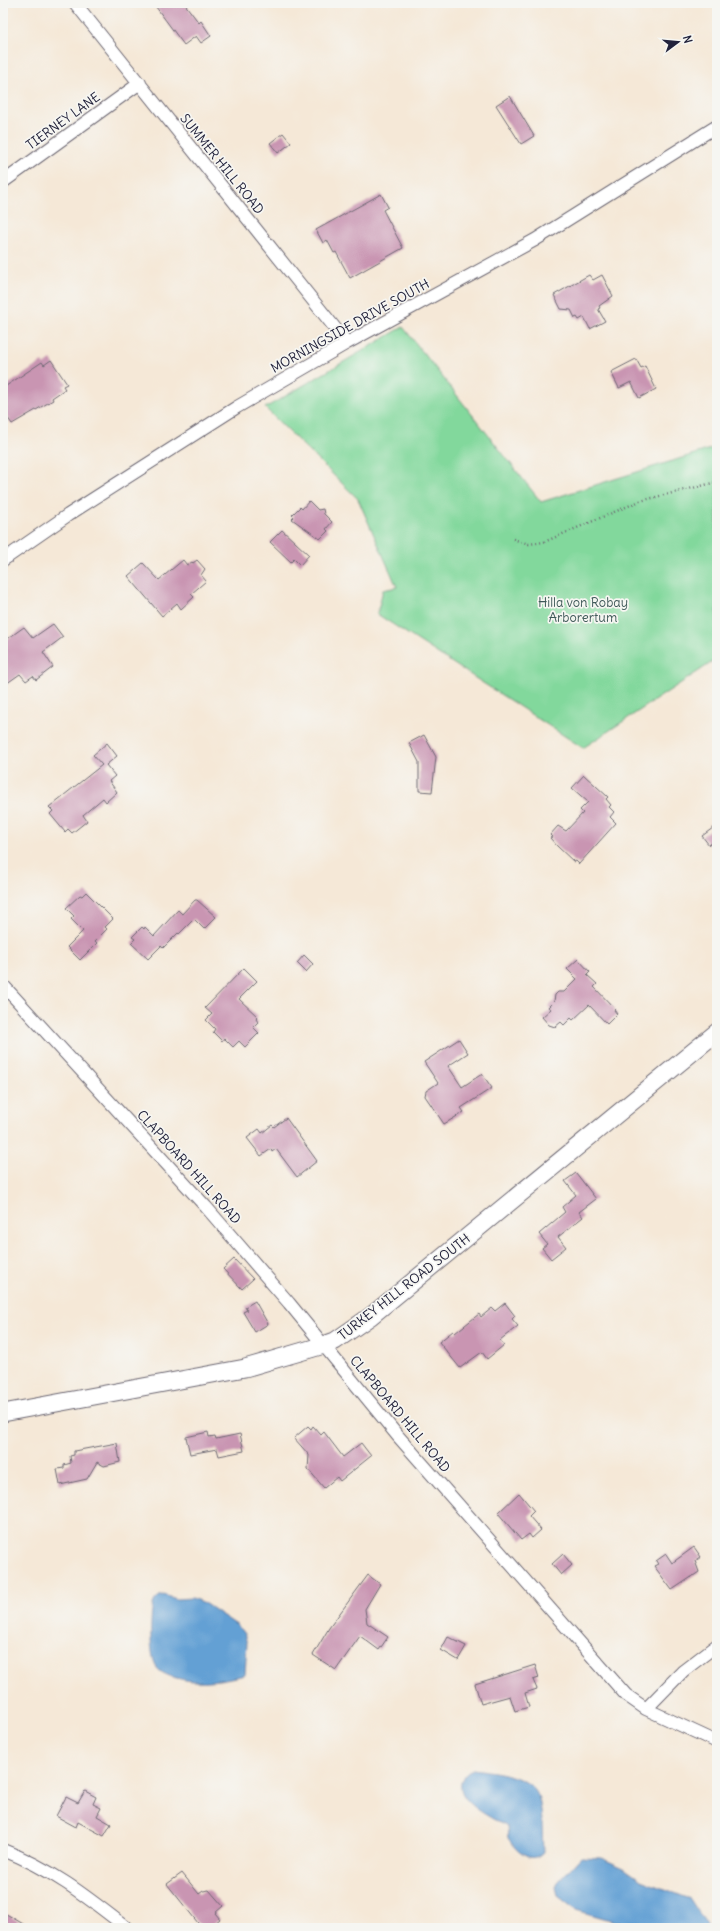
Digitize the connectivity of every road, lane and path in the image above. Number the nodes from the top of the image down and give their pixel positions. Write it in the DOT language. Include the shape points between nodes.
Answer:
graph roads {
  1 [pos="75,3"];
  2 [pos="140,84"];
  3 [pos="717,126"];
  4 [pos="3,182"];
  5 [pos="347,343"];
  6 [pos="717,482"];
  7 [pos="512,539"];
  8 [pos="3,560"];
  9 [pos="3,985"];
  10 [pos="717,1032"];
  11 [pos="324,1345"];
  12 [pos="3,1413"];
  13 [pos="717,1645"];
  14 [pos="646,1709"];
  15 [pos="717,1742"];
  16 [pos="3,1850"];
  17 [pos="127,1928"];
  1 -- 2 [label="street, SUMMER HILL ROAD"];
  2 -- 4 [label="street, TIERNEY LANE"];
  2 -- 5 [label="street, SUMMER HILL ROAD"];
  3 -- 5 [label="street, MORNINGSIDE DRIVE SOUTH" via="535,240"];
  5 -- 8 [label="street, MORNINGSIDE DRIVE SOUTH" via="190,436"];
  6 -- 7 [label="path" via="640,501 544,542 529,544"];
  9 -- 11 [label="street, CLAPBOARD HILL ROAD" via="206,1207"];
  10 -- 11 [label="street, TURKEY HILL ROAD SOUTH" via="371,1316 335,1341"];
  11 -- 12 [label="street, TURKEY HILL ROAD SOUTH" via="245,1368"];
  11 -- 14 [label="street, CLAPBOARD HILL ROAD" via="397,1435 582,1647 626,1695"];
  13 -- 14 [label="street" via="683,1671"];
  14 -- 15 [label="street, CLAPBOARD HILL ROAD"];
  16 -- 17 [label="street" via="58,1876"];
}
